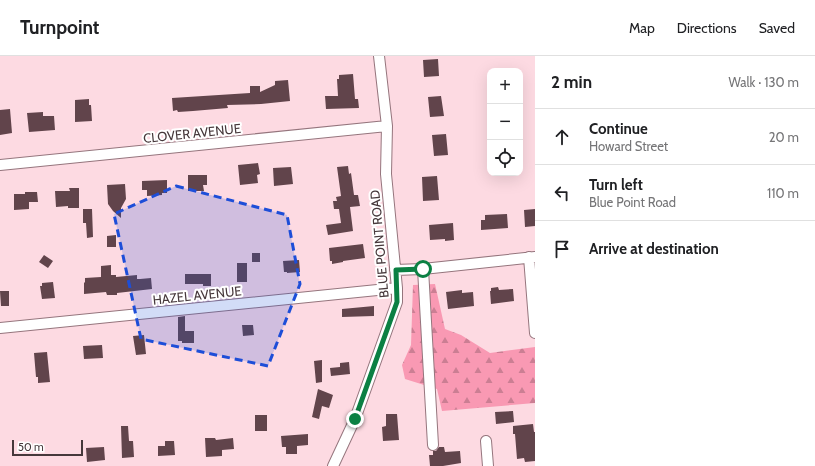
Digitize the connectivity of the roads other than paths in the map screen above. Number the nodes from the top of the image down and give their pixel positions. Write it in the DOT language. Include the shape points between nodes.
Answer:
graph roads {
  1 [pos="379,56"];
  2 [pos="387,126"];
  3 [pos="0,165"];
  4 [pos="532,257"];
  5 [pos="423,269"];
  6 [pos="396,270"];
  7 [pos="397,288"];
  8 [pos="0,328"];
  9 [pos="535,333"];
  10 [pos="486,442"];
  11 [pos="433,445"];
  12 [pos="333,466"];
  13 [pos="488,466"];
  1 -- 2 [label="street, BLUE POINT ROAD"];
  2 -- 3 [label="street, CLOVER AVENUE"];
  2 -- 6 [label="street, BLUE POINT ROAD" via="386,174"];
  4 -- 5 [label="street"];
  4 -- 9 [label="street"];
  5 -- 6 [label="street"];
  5 -- 11 [label="street"];
  6 -- 7 [label="street, BLUE POINT ROAD"];
  7 -- 8 [label="street, HAZEL AVENUE"];
  7 -- 12 [label="street, BLUE POINT ROAD" via="397,302 355,419"];
  10 -- 13 [label="street"];
}
